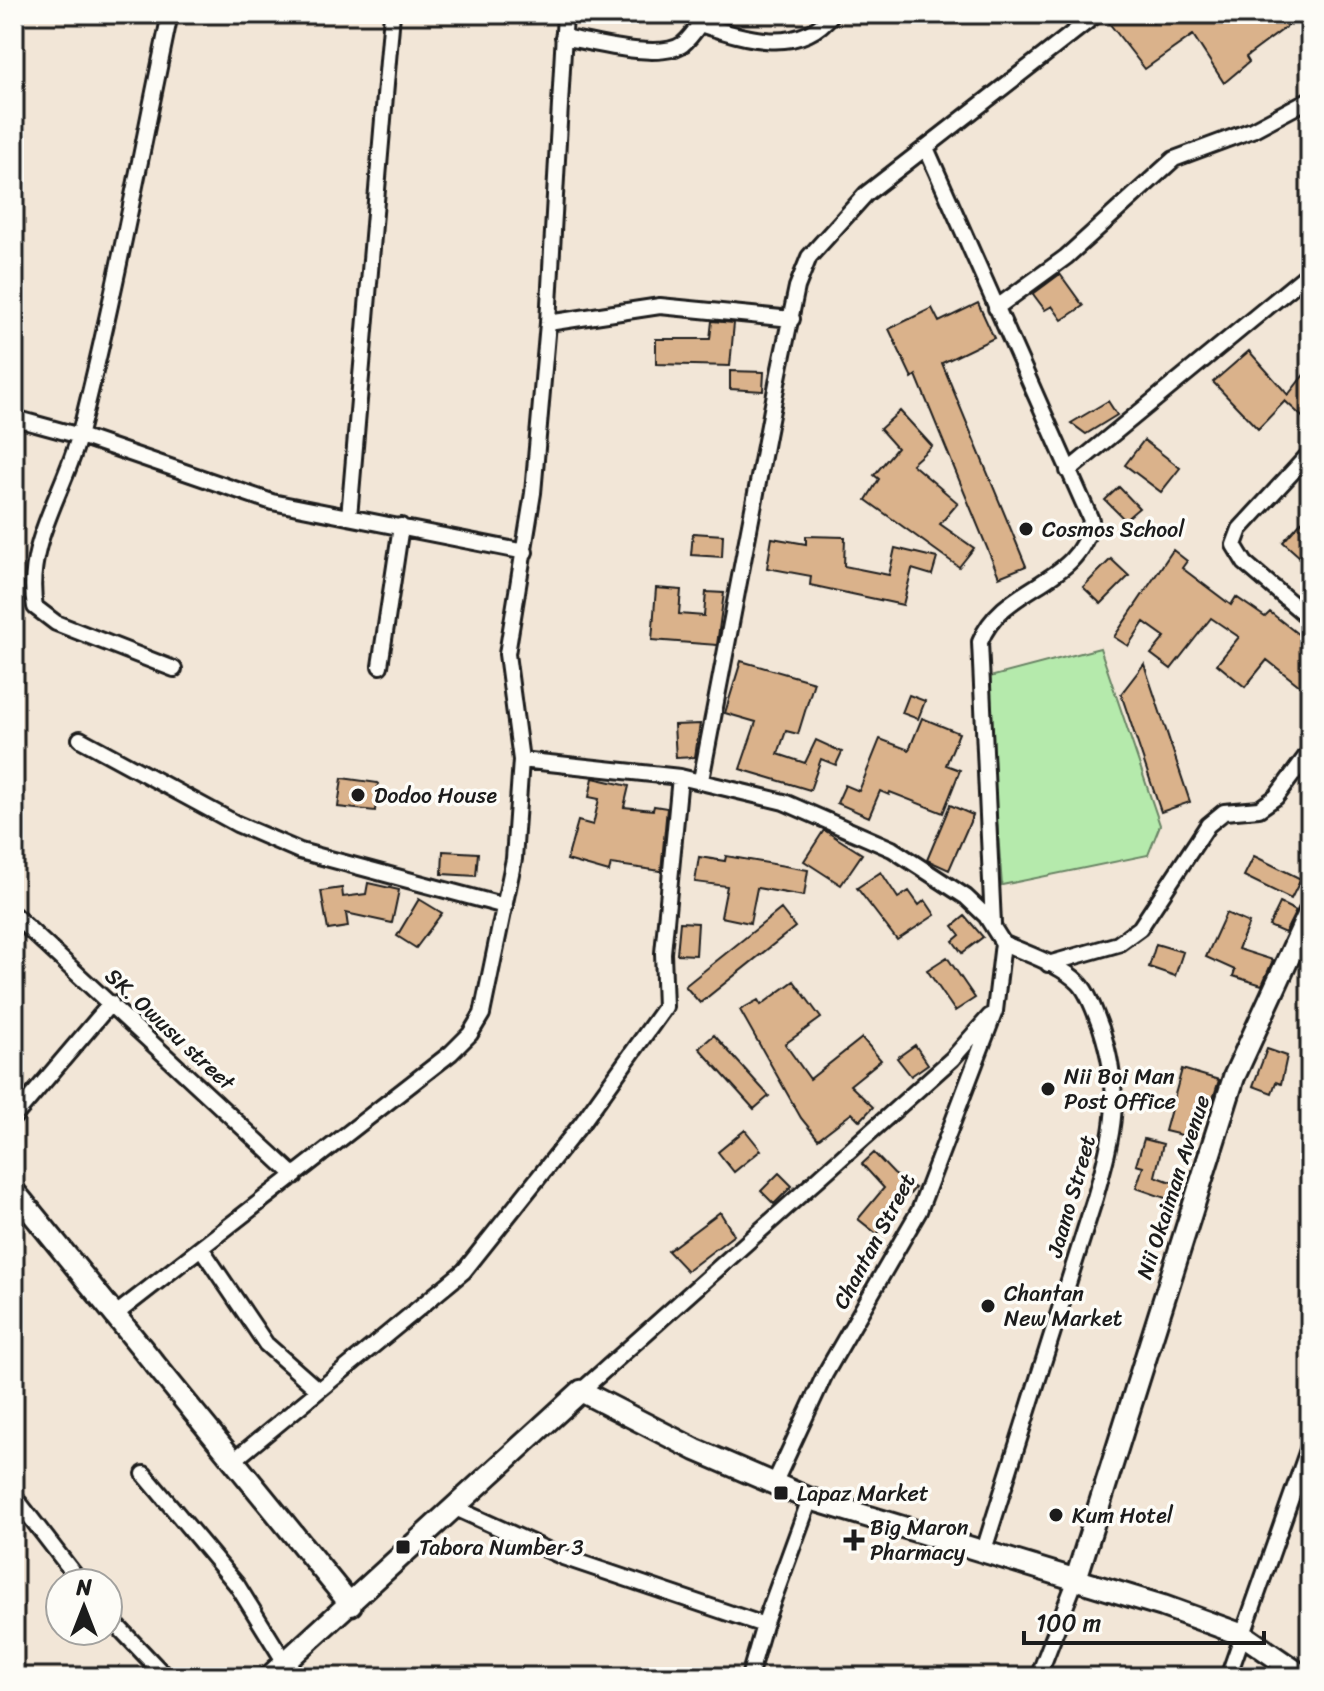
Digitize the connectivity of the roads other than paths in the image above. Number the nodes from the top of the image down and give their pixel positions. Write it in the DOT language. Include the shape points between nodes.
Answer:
graph roads {
  1 [pos="170,14"];
  2 [pos="392,14"];
  3 [pos="565,14"];
  4 [pos="832,14"];
  5 [pos="1097,14"];
  6 [pos="704,19"];
  7 [pos="563,37"];
  8 [pos="1310,99"];
  9 [pos="927,150"];
  10 [pos="1310,272"];
  11 [pos="996,308"];
  12 [pos="792,319"];
  13 [pos="548,323"];
  14 [pos="14,418"];
  15 [pos="80,436"];
  16 [pos="1310,453"];
  17 [pos="1068,471"];
  18 [pos="349,517"];
  19 [pos="401,526"];
  20 [pos="525,552"];
  21 [pos="1310,619"];
  22 [pos="380,666"];
  23 [pos="174,669"];
  24 [pos="80,739"];
  25 [pos="1310,751"];
  26 [pos="521,760"];
  27 [pos="680,777"];
  28 [pos="701,780"];
  29 [pos="505,906"];
  30 [pos="1310,911"];
  31 [pos="14,915"];
  32 [pos="993,927"];
  33 [pos="1003,943"];
  34 [pos="1048,964"];
  35 [pos="111,1003"];
  36 [pos="995,1011"];
  37 [pos="14,1117"];
  38 [pos="295,1176"];
  39 [pos="14,1191"];
  40 [pos="201,1248"];
  41 [pos="116,1314"];
  42 [pos="317,1389"];
  43 [pos="581,1391"];
  44 [pos="1310,1444"];
  45 [pos="233,1461"];
  46 [pos="144,1474"];
  47 [pos="774,1484"];
  48 [pos="14,1496"];
  49 [pos="810,1499"];
  50 [pos="453,1507"];
  51 [pos="984,1550"];
  52 [pos="69,1567"];
  53 [pos="1076,1579"];
  54 [pos="351,1605"];
  55 [pos="764,1625"];
  56 [pos="124,1633"];
  57 [pos="1243,1635"];
  58 [pos="290,1670"];
  59 [pos="166,1677"];
  60 [pos="269,1677"];
  61 [pos="749,1677"];
  62 [pos="1038,1677"];
  63 [pos="1228,1677"];
  64 [pos="1304,1677"];
  1 -- 15 [label="street"];
  2 -- 18 [label="street"];
  3 -- 7 [label="street"];
  4 -- 6 [label="street" via="805,35 784,41 749,40"];
  5 -- 9 [label="street"];
  6 -- 7 [label="street" via="672,49 651,51"];
  7 -- 13 [label="street"];
  8 -- 11 [label="street" via="1252,130 1174,159 1066,257"];
  9 -- 11 [label="street"];
  9 -- 12 [label="street" via="866,194 809,257"];
  10 -- 17 [label="street"];
  11 -- 17 [label="street"];
  12 -- 13 [label="street" via="660,306"];
  12 -- 28 [label="street"];
  13 -- 20 [label="street"];
  14 -- 15 [label="street"];
  15 -- 18 [label="street" via="231,490"];
  15 -- 23 [label="street" via="35,553 35,607 56,623"];
  16 -- 21 [label="street" via="1240,529 1234,545 1245,563"];
  17 -- 32 [label="street" via="1091,520 1087,542 1072,562 997,611 980,642"];
  18 -- 19 [label="street"];
  19 -- 20 [label="street"];
  19 -- 22 [label="street"];
  20 -- 26 [label="street" via="507,654"];
  24 -- 29 [label="street" via="237,824 300,851"];
  25 -- 34 [label="street" via="1276,797 1259,809 1224,812 1208,825 1140,928 1118,944"];
  26 -- 27 [label="street"];
  26 -- 29 [label="street"];
  27 -- 28 [label="street"];
  27 -- 42 [label="street" via="663,953 665,1007 582,1123 464,1271"];
  28 -- 32 [label="street" via="784,802 892,849 966,897"];
  29 -- 38 [label="street" via="482,1014 470,1034"];
  30 -- 53 [label="street, Nii Okaiman Avenue" via="1234,1077"];
  31 -- 35 [label="street, SK. Owusu street"];
  32 -- 33 [label="street"];
  33 -- 34 [label="street, Jaano Street"];
  33 -- 36 [label="street, Chantan Street"];
  34 -- 51 [label="street, Jaano Street" via="1080,984 1097,1017 1117,1099 1095,1198"];
  35 -- 37 [label="street"];
  35 -- 38 [label="street, SK. Owusu street"];
  36 -- 43 [label="street" via="952,1059"];
  36 -- 47 [label="street, Chantan Street" via="919,1211 825,1374"];
  38 -- 40 [label="street"];
  39 -- 41 [label="street"];
  40 -- 41 [label="street"];
  40 -- 42 [label="street" via="266,1344"];
  41 -- 45 [label="street"];
  42 -- 45 [label="street"];
  43 -- 47 [label="street"];
  43 -- 50 [label="street"];
  44 -- 57 [label="street"];
  45 -- 54 [label="street"];
  46 -- 58 [label="street" via="237,1585"];
  47 -- 49 [label="street"];
  48 -- 52 [label="street"];
  49 -- 51 [label="street"];
  49 -- 55 [label="street"];
  50 -- 54 [label="street"];
  50 -- 55 [label="street" via="563,1557"];
  51 -- 53 [label="street"];
  53 -- 57 [label="street"];
  53 -- 62 [label="street"];
  54 -- 58 [label="street"];
  55 -- 61 [label="street"];
  56 -- 59 [label="street"];
  57 -- 63 [label="street"];
  57 -- 64 [label="street"];
  58 -- 60 [label="street"];
}
